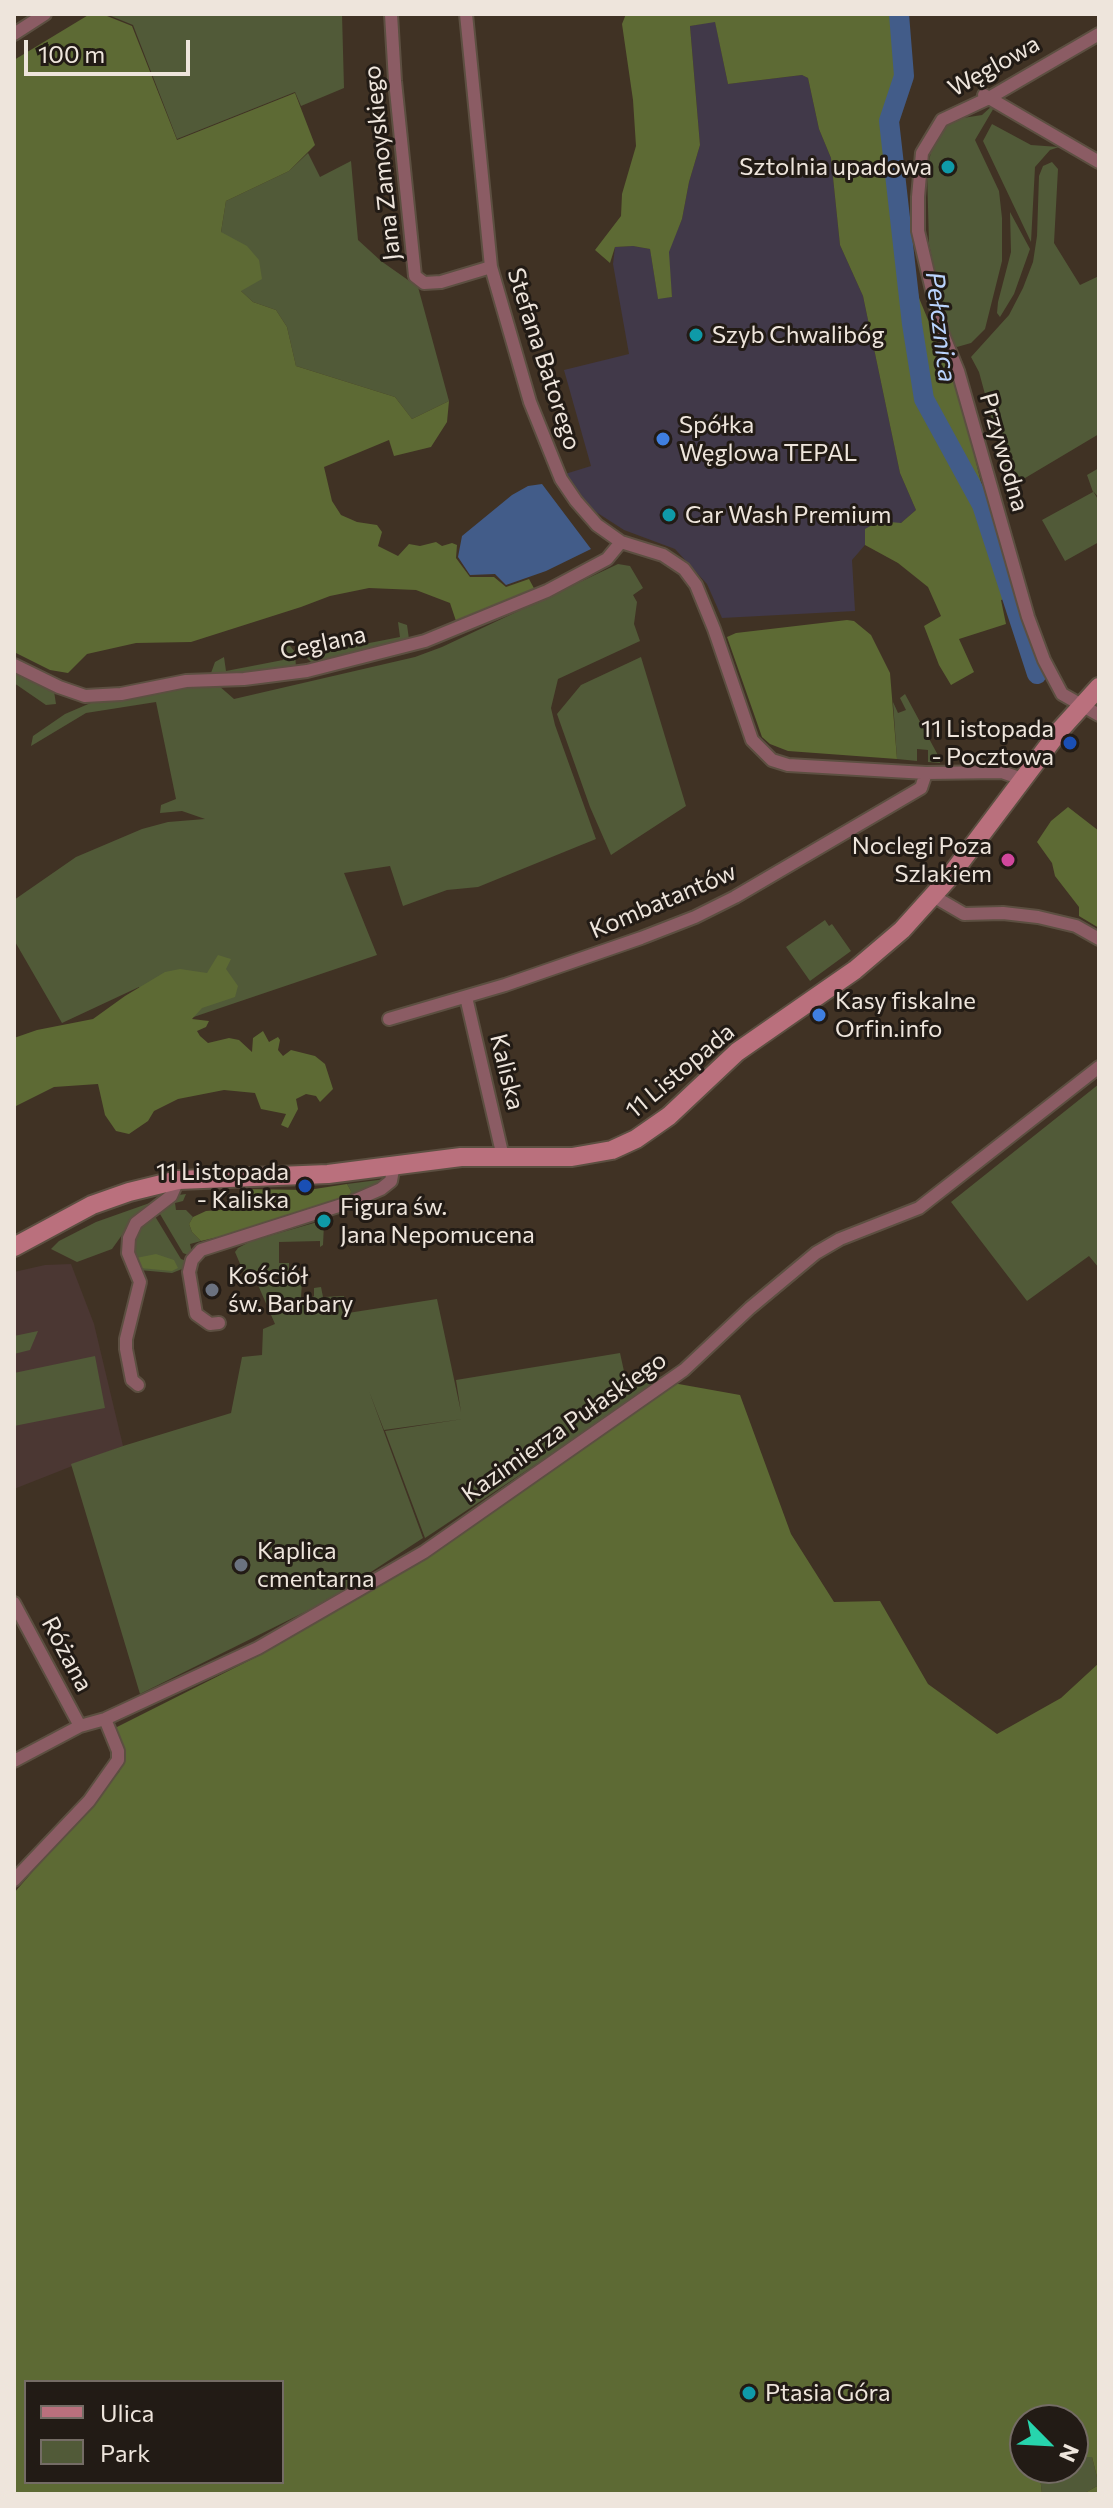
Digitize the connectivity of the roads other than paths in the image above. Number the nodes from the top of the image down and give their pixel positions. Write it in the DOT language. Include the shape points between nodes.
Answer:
graph roads {
  1 [pos="45,14"];
  2 [pos="391,14"];
  3 [pos="466,14"];
  4 [pos="14,34"];
  5 [pos="1099,34"];
  6 [pos="985,96"];
  7 [pos="1099,162"];
  8 [pos="918,197"];
  9 [pos="491,267"];
  10 [pos="621,542"];
  11 [pos="14,665"];
  12 [pos="1099,687"];
  13 [pos="1080,706"];
  14 [pos="1099,715"];
  15 [pos="926,773"];
  16 [pos="1022,779"];
  17 [pos="933,896"];
  18 [pos="1099,939"];
  19 [pos="466,997"];
  20 [pos="389,1019"];
  21 [pos="1099,1067"];
  22 [pos="503,1157"];
  23 [pos="394,1164"];
  24 [pos="178,1180"];
  25 [pos="14,1247"];
  26 [pos="219,1323"];
  27 [pos="138,1385"];
  28 [pos="14,1603"];
  29 [pos="105,1719"];
  30 [pos="80,1726"];
  31 [pos="14,1761"];
  32 [pos="14,1880"];
  1 -- 4 [label="street"];
  2 -- 9 [label="street, Jana Zamoyskiego" via="415,276 424,283 441,282"];
  3 -- 9 [label="street, Stefana Batorego"];
  5 -- 6 [label="street, Węglowa"];
  6 -- 7 [label="street"];
  6 -- 8 [label="street, Węglowa" via="942,120 922,153"];
  8 -- 13 [label="street, Przywodna" via="918,231 942,332 958,371 1028,617 1062,694"];
  9 -- 10 [label="street, Stefana Batorego" via="530,402 561,479 597,525"];
  10 -- 11 [label="street, Ceglana" via="607,559 547,591 425,641 307,671 85,696"];
  10 -- 15 [label="street, Stefana Batorego" via="663,555 696,585 752,740 772,760"];
  12 -- 13 [label="main road, 11 Listopada"];
  13 -- 14 [label="street"];
  13 -- 16 [label="main road, 11 Listopada"];
  15 -- 16 [label="street, Stefana Batorego" via="1002,772"];
  15 -- 19 [label="street, Kombatantów" via="921,788 735,897 641,938"];
  16 -- 17 [label="main road, 11 Listopada"];
  17 -- 18 [label="street" via="964,914 1038,917 1076,926"];
  17 -- 22 [label="main road, 11 Listopada" via="875,954 730,1057 647,1133 588,1155"];
  19 -- 20 [label="street, Kombatantów"];
  19 -- 22 [label="street, Kaliska"];
  21 -- 29 [label="street, Kazimierza Pułaskiego" via="919,1208 816,1253 684,1370 424,1552 258,1648"];
  22 -- 23 [label="main road, 11 Listopada"];
  23 -- 24 [label="main road, 11 Listopada" via="288,1177"];
  23 -- 26 [label="street" via="391,1181 371,1193 201,1250 189,1272 196,1314 210,1324"];
  24 -- 25 [label="main road, 11 Listopada" via="111,1197"];
  24 -- 27 [label="street" via="171,1196 136,1223 129,1238 128,1253 140,1282 126,1349 132,1380"];
  28 -- 30 [label="street, Różana"];
  29 -- 30 [label="street, Kazimierza Pułaskiego"];
  29 -- 32 [label="street" via="118,1760 89,1801"];
  30 -- 31 [label="street, Kazimierza Pułaskiego"];
}
